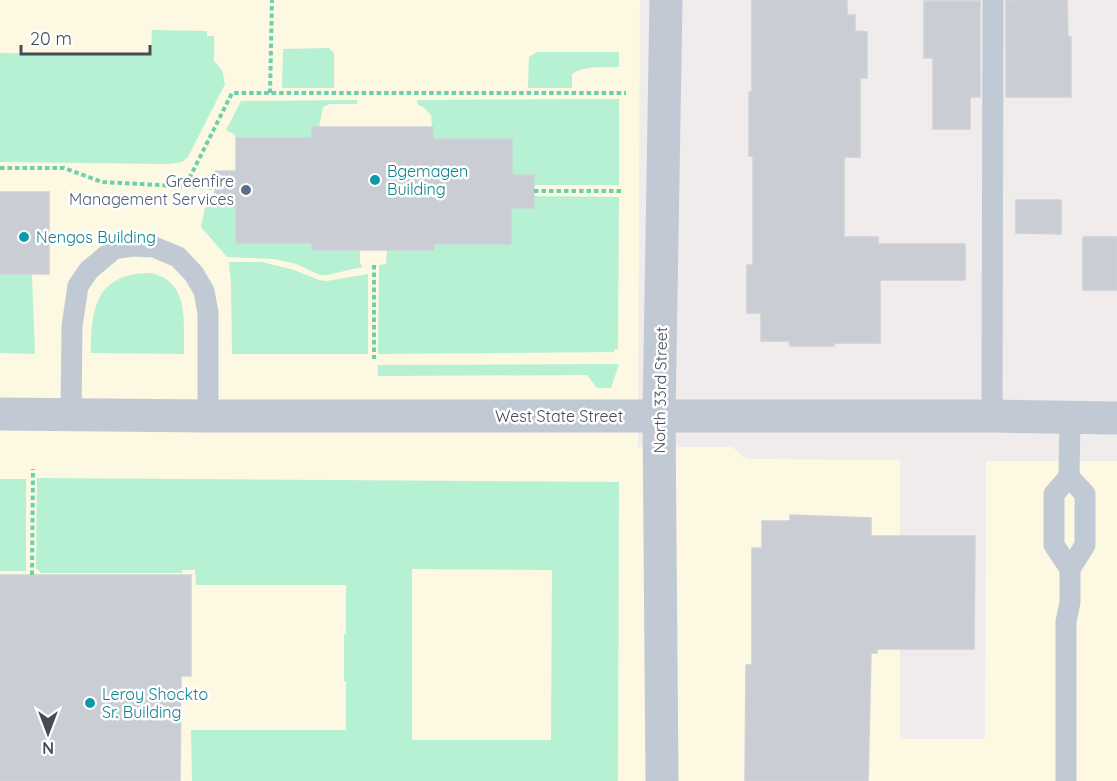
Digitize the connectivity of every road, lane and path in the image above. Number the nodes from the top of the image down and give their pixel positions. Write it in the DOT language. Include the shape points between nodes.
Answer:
graph roads {
  1 [pos="272,0"];
  2 [pos="666,0"];
  3 [pos="993,0"];
  4 [pos="270,93"];
  5 [pos="626,93"];
  6 [pos="0,168"];
  7 [pos="186,185"];
  8 [pos="215,188"];
  9 [pos="534,191"];
  10 [pos="626,191"];
  11 [pos="374,264"];
  12 [pos="374,359"];
  13 [pos="0,414"];
  14 [pos="71,416"];
  15 [pos="208,416"];
  16 [pos="659,416"];
  17 [pos="992,416"];
  18 [pos="1070,418"];
  19 [pos="1117,418"];
  20 [pos="33,469"];
  21 [pos="1069,477"];
  22 [pos="1070,568"];
  23 [pos="32,575"];
  24 [pos="662,781"];
  25 [pos="1066,781"];
  1 -- 4 [label="path"];
  2 -- 16 [label="street, North 33rd Street"];
  3 -- 17 [label="lane"];
  4 -- 5 [label="path"];
  4 -- 7 [label="path" via="232,93"];
  6 -- 7 [label="path" via="64,168 102,182"];
  7 -- 8 [label="path"];
  9 -- 10 [label="path"];
  11 -- 12 [label="path"];
  13 -- 14 [label="street, West State Street"];
  14 -- 15 [label="street, West State Street"];
  14 -- 15 [label="lane" via="72,326 78,286 89,270 114,249 133,246 154,247 178,257 204,291 208,313"];
  15 -- 16 [label="street, West State Street"];
  16 -- 17 [label="street, West State Street"];
  16 -- 24 [label="street, North 33rd Street"];
  17 -- 18 [label="street, West State Street"];
  18 -- 19 [label="street, West State Street"];
  18 -- 21 [label="lane"];
  20 -- 23 [label="path"];
  21 -- 22 [label="lane" via="1054,495 1054,545"];
  21 -- 22 [label="lane" via="1085,495 1085,545"];
  22 -- 25 [label="lane"];
}
